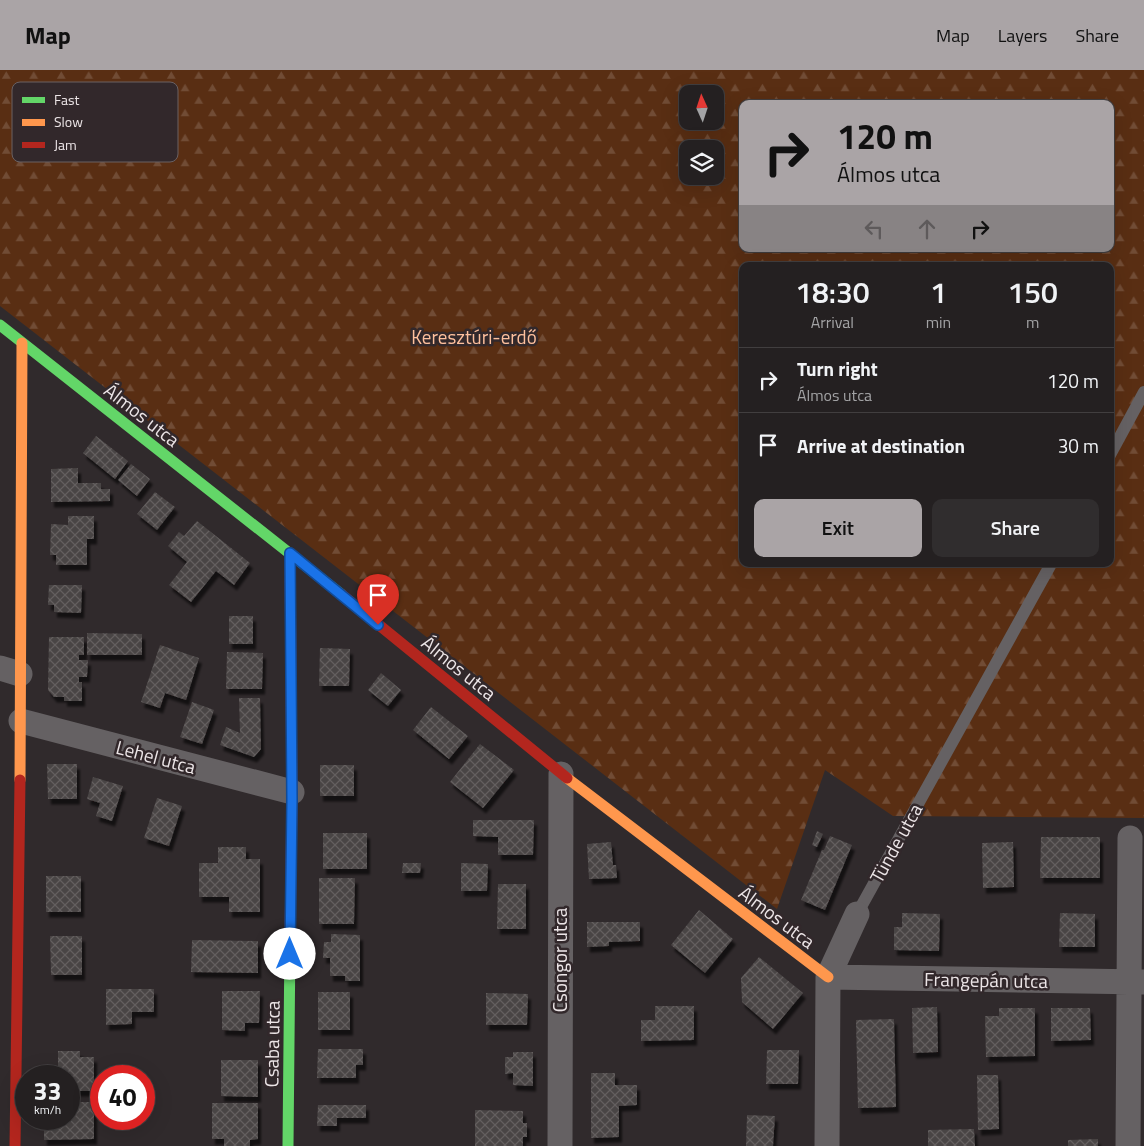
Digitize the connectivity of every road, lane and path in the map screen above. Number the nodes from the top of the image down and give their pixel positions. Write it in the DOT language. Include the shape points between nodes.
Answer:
graph roads {
  1 [pos="0,325"];
  2 [pos="22,343"];
  3 [pos="1144,392"];
  4 [pos="1114,448"];
  5 [pos="290,553"];
  6 [pos="1049,567"];
  7 [pos="10,671"];
  8 [pos="21,721"];
  9 [pos="561,774"];
  10 [pos="292,792"];
  11 [pos="1130,838"];
  12 [pos="857,914"];
  13 [pos="828,977"];
  14 [pos="1136,982"];
  15 [pos="10,1128"];
  16 [pos="288,1146"];
  17 [pos="560,1146"];
  18 [pos="826,1146"];
  19 [pos="1128,1146"];
  1 -- 2 [label="street, Álmos utca"];
  2 -- 5 [label="street, Álmos utca"];
  2 -- 7 [label="street"];
  3 -- 4 [label="lane"];
  5 -- 9 [label="street, Álmos utca"];
  5 -- 10 [label="street, Csaba utca"];
  6 -- 12 [label="lane, Tünde utca"];
  7 -- 8 [label="street"];
  8 -- 10 [label="street, Lehel utca"];
  8 -- 15 [label="street"];
  9 -- 13 [label="street, Álmos utca"];
  9 -- 17 [label="street, Csongor utca"];
  10 -- 16 [label="street, Csaba utca"];
  11 -- 14 [label="street"];
  12 -- 13 [label="street, Tünde utca"];
  13 -- 14 [label="street, Frangepán utca"];
  13 -- 18 [label="street, Tünde utca"];
  14 -- 19 [label="street"];
}
